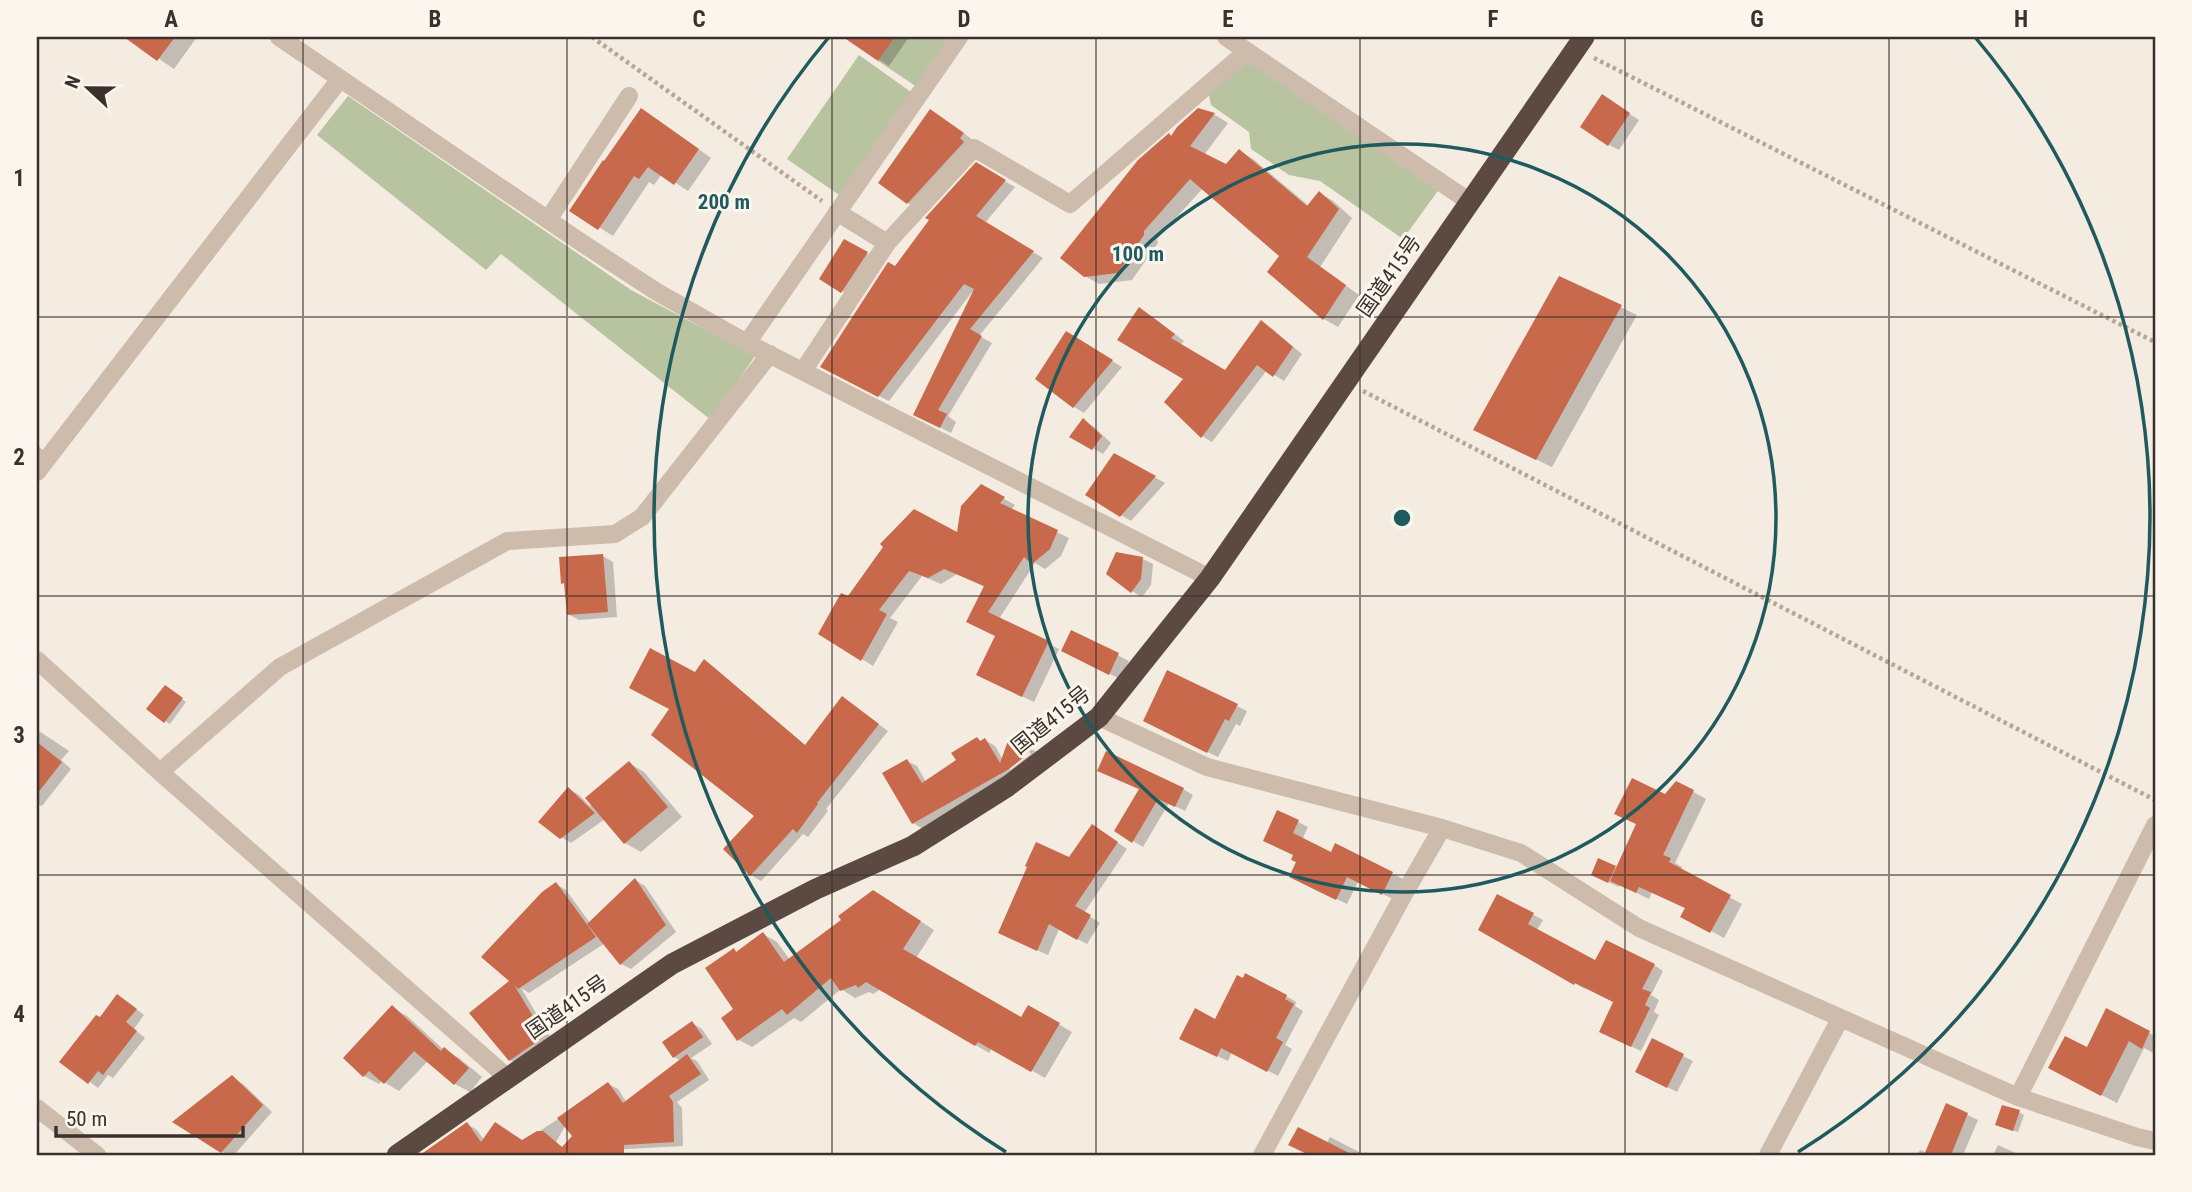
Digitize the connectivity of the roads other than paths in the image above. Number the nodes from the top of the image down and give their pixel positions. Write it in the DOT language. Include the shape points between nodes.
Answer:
graph roads {
  1 [pos="279,37"];
  2 [pos="958,37"];
  3 [pos="1226,37"];
  4 [pos="1580,43"];
  5 [pos="1247,51"];
  6 [pos="340,79"];
  7 [pos="629,96"];
  8 [pos="1470,202"];
  9 [pos="838,212"];
  10 [pos="548,220"];
  11 [pos="887,243"];
  12 [pos="747,343"];
  13 [pos="770,354"];
  14 [pos="803,371"];
  15 [pos="37,472"];
  16 [pos="1210,578"];
  17 [pos="37,660"];
  18 [pos="1099,717"];
  19 [pos="160,772"];
  20 [pos="2155,825"];
  21 [pos="1442,828"];
  22 [pos="1840,1019"];
  23 [pos="508,1078"];
  24 [pos="2018,1097"];
  25 [pos="37,1108"];
  26 [pos="2155,1142"];
  27 [pos="97,1155"];
  28 [pos="397,1155"];
  29 [pos="1262,1155"];
  30 [pos="1768,1155"];
  1 -- 6 [label="street"];
  2 -- 9 [label="street"];
  3 -- 5 [label="street"];
  4 -- 8 [label="highway, 国道415号"];
  5 -- 8 [label="street"];
  5 -- 11 [label="street" via="1070,204 974,148"];
  6 -- 10 [label="street"];
  6 -- 15 [label="street"];
  7 -- 10 [label="street"];
  8 -- 16 [label="highway, 国道415号"];
  9 -- 11 [label="street"];
  9 -- 12 [label="street"];
  10 -- 12 [label="street" via="657,292"];
  11 -- 14 [label="street"];
  12 -- 13 [label="street"];
  13 -- 14 [label="street"];
  13 -- 19 [label="street" via="642,517 615,534 507,541 280,667"];
  14 -- 16 [label="street"];
  16 -- 18 [label="highway, 国道415号"];
  17 -- 19 [label="street"];
  18 -- 21 [label="street" via="1207,767"];
  18 -- 23 [label="highway, 国道415号" via="1008,786 913,846 816,889 673,964"];
  19 -- 23 [label="street"];
  20 -- 24 [label="street"];
  21 -- 22 [label="street" via="1521,853 1639,929"];
  21 -- 29 [label="street"];
  22 -- 24 [label="street"];
  22 -- 30 [label="street"];
  23 -- 28 [label="highway, 国道415号"];
  24 -- 26 [label="street"];
  25 -- 27 [label="street"];
}
